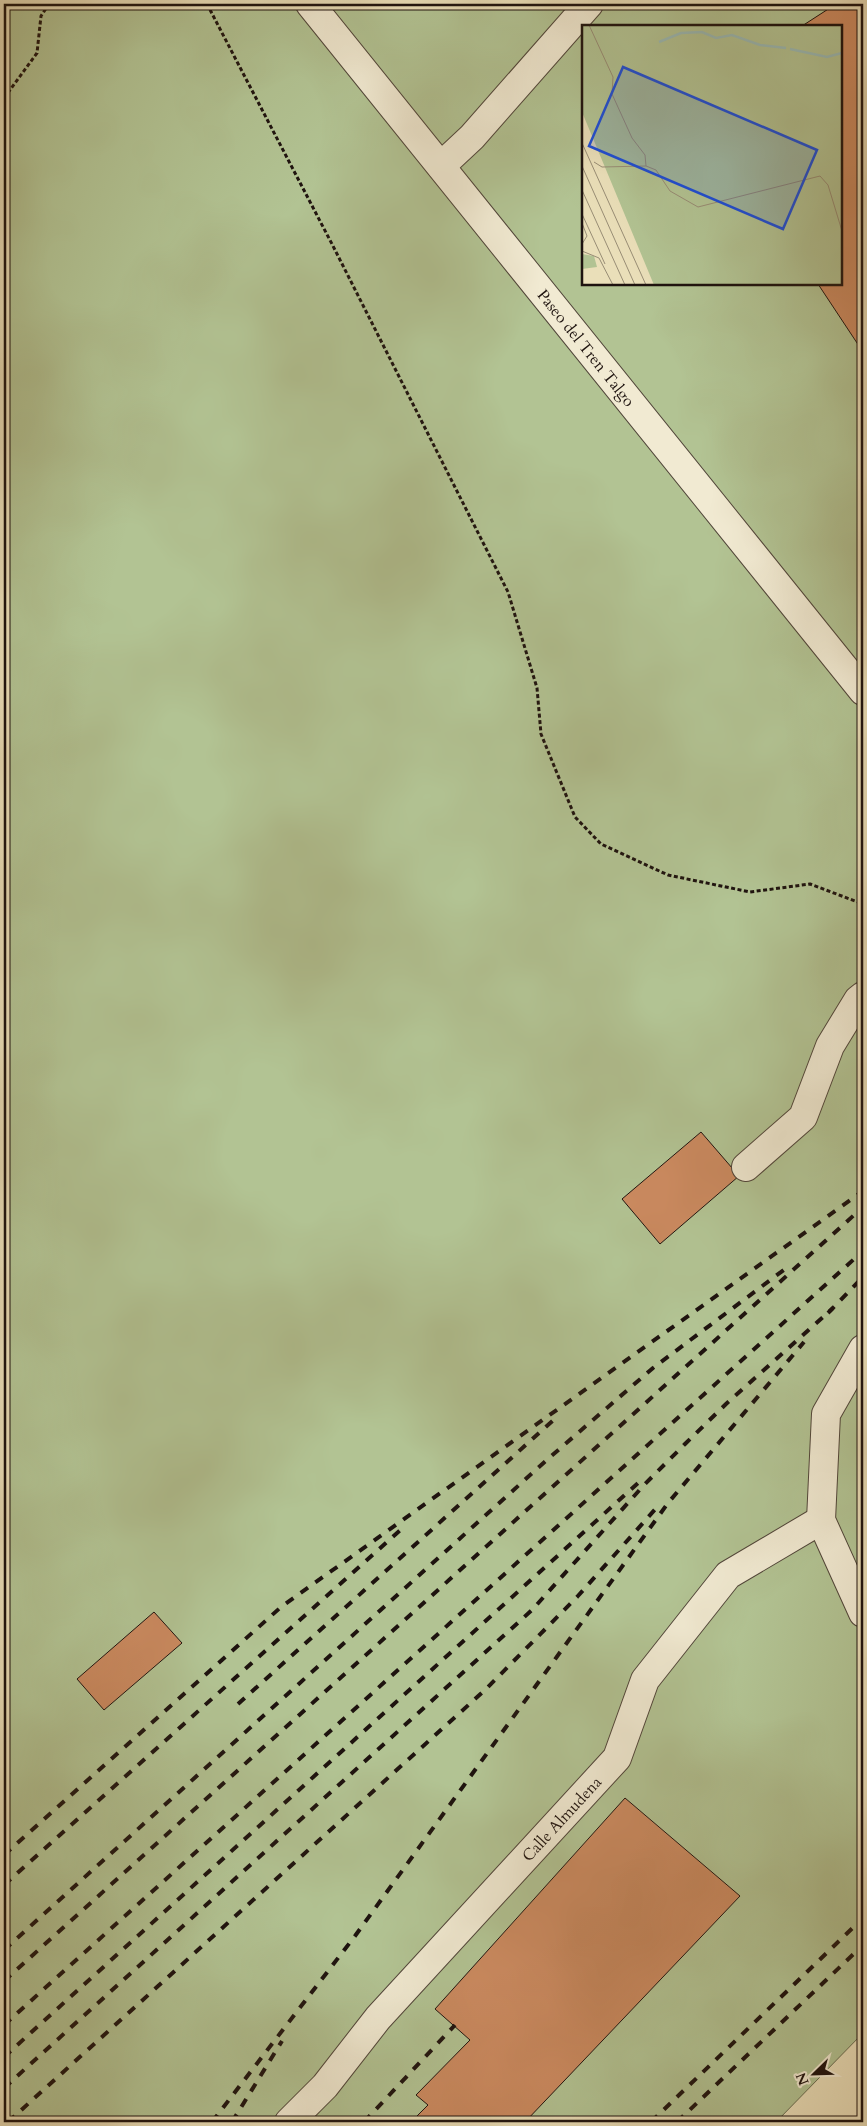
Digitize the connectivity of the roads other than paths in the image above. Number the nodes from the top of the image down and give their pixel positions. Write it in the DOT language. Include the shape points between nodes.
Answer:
graph roads {
  1 [pos="310,4"];
  2 [pos="589,4"];
  3 [pos="441,166"];
  4 [pos="863,691"];
  5 [pos="863,996"];
  6 [pos="746,1167"];
  7 [pos="863,1349"];
  8 [pos="821,1520"];
  9 [pos="863,1613"];
  10 [pos="289,2122"];
  1 -- 3 [label="street, Paseo del Tren Talgo"];
  2 -- 3 [label="street" via="472,138"];
  3 -- 4 [label="street, Paseo del Tren Talgo"];
  5 -- 6 [label="street" via="830,1046 803,1117"];
  7 -- 8 [label="street" via="826,1414"];
  8 -- 9 [label="street"];
  8 -- 10 [label="street, Calle Almudena" via="728,1575 645,1680 617,1758 378,2018 325,2086"];
}
